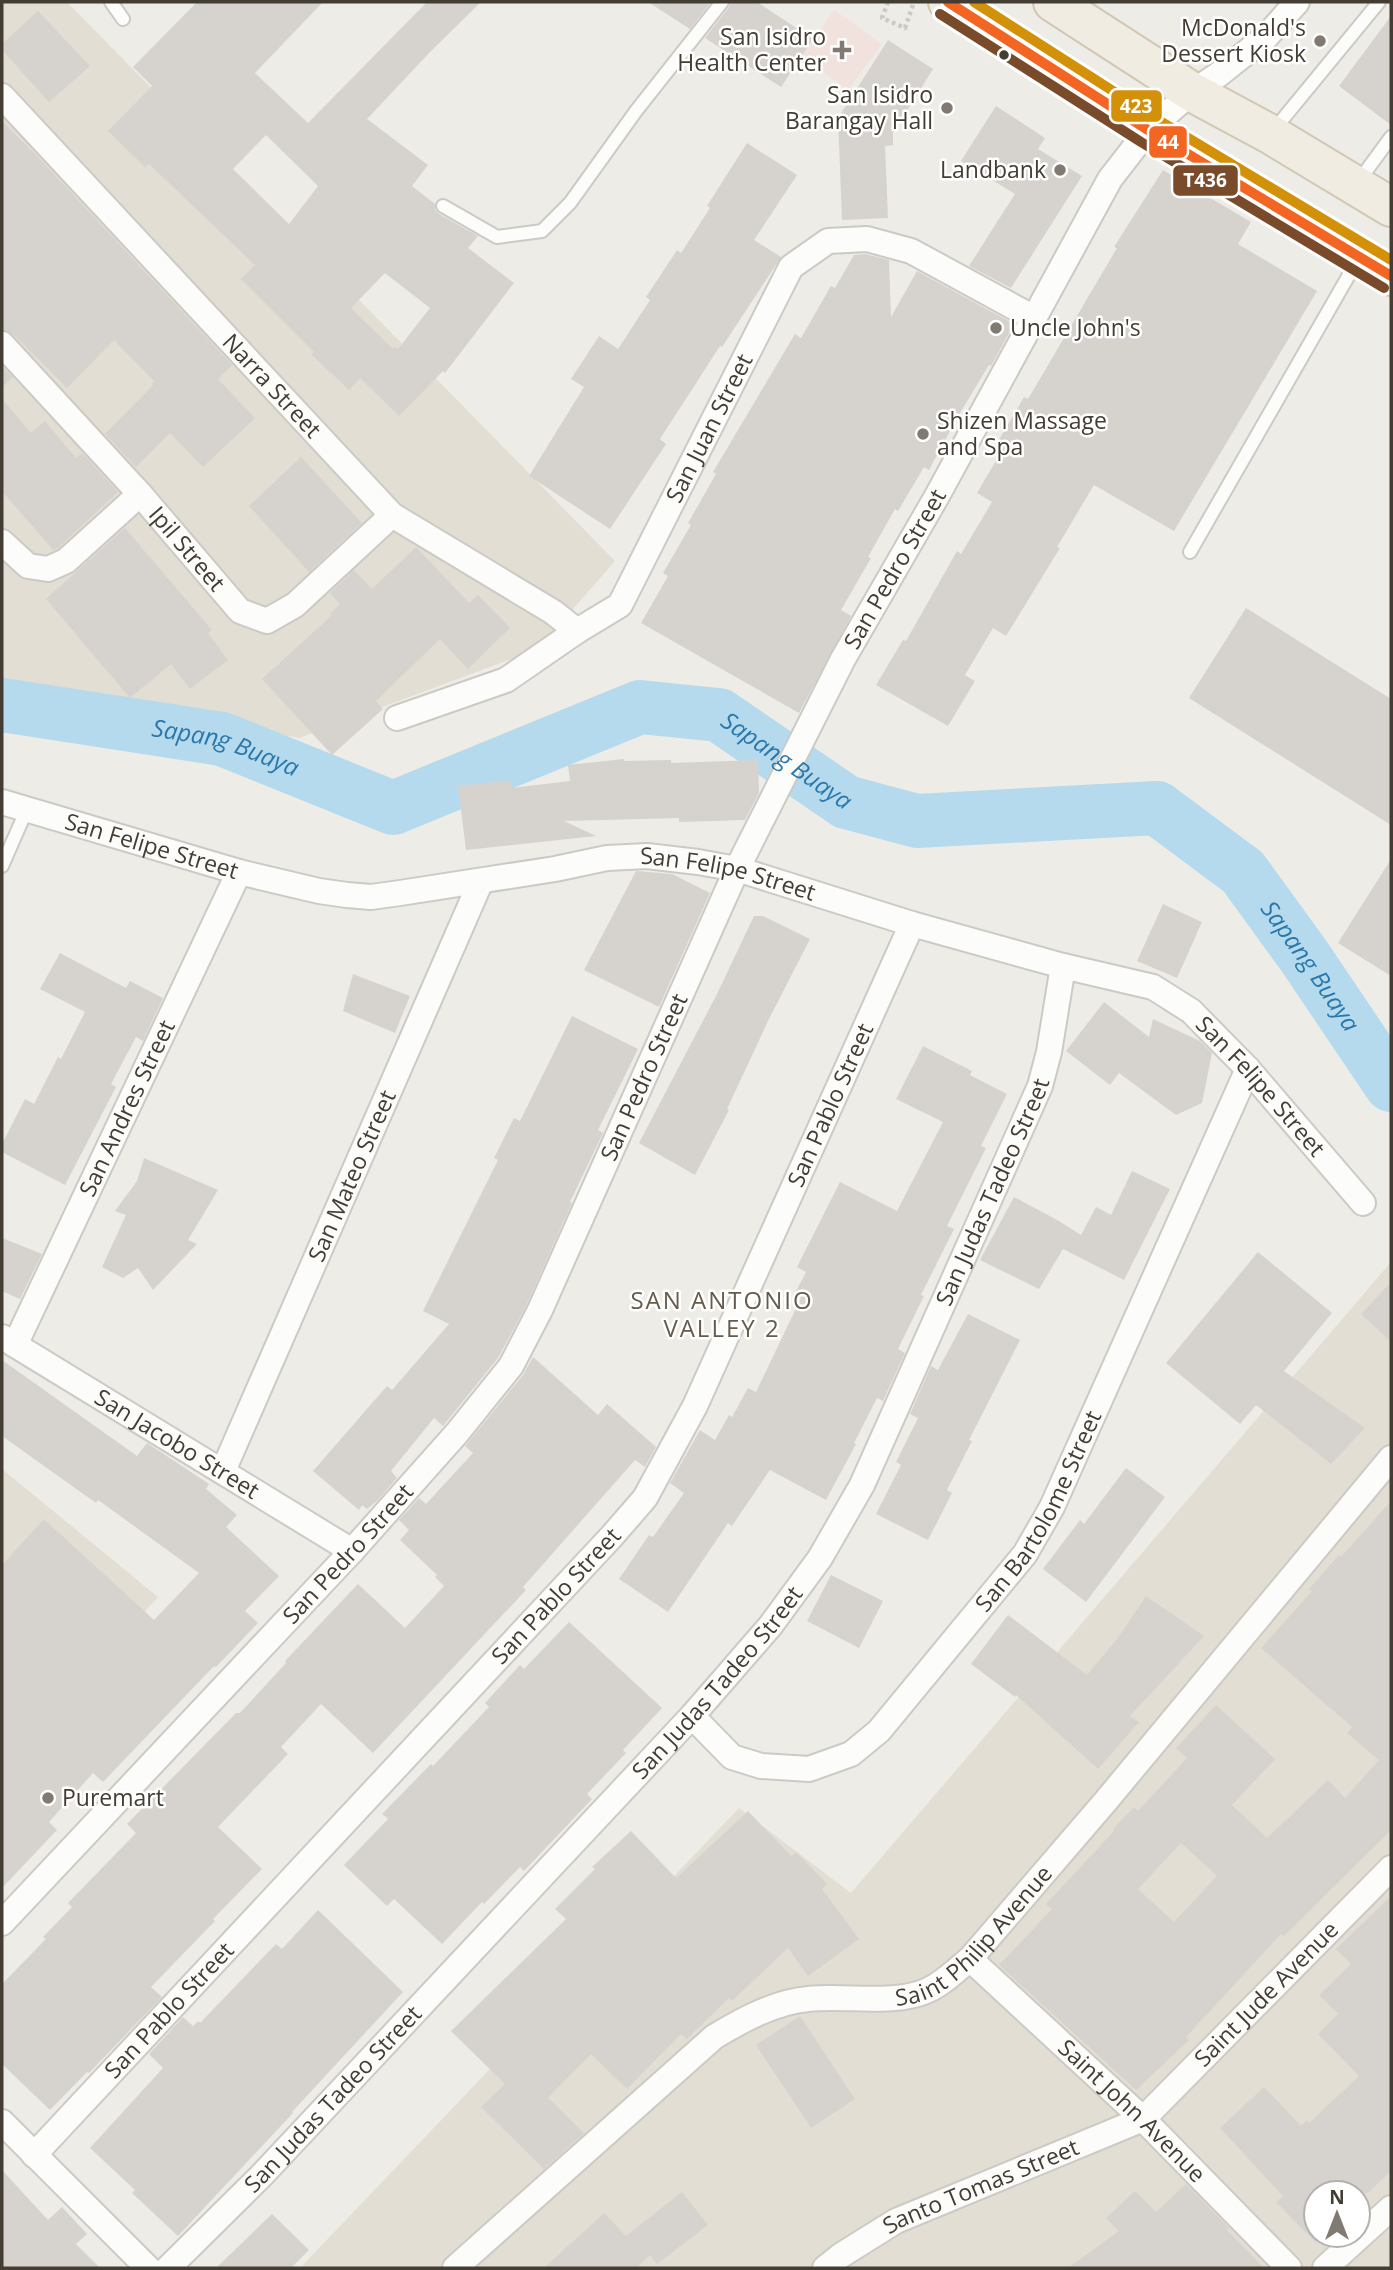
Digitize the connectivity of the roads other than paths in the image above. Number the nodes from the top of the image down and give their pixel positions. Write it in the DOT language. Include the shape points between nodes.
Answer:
graph roads {
  1 [pos="111,2"];
  2 [pos="722,2"];
  3 [pos="948,2"];
  4 [pos="1053,2"];
  5 [pos="1297,2"];
  6 [pos="1380,2"];
  7 [pos="123,19"];
  8 [pos="1192,92"];
  9 [pos="2,96"];
  10 [pos="1149,130"];
  11 [pos="1270,134"];
  12 [pos="1391,137"];
  13 [pos="1380,195"];
  14 [pos="443,205"];
  15 [pos="1359,256"];
  16 [pos="1391,276"];
  17 [pos="1034,318"];
  18 [pos="2,344"];
  19 [pos="140,494"];
  20 [pos="392,515"];
  21 [pos="2,542"];
  22 [pos="1190,552"];
  23 [pos="577,631"];
  24 [pos="397,718"];
  25 [pos="2,802"];
  26 [pos="27,809"];
  27 [pos="2,866"];
  28 [pos="737,869"];
  29 [pos="239,872"];
  30 [pos="481,881"];
  31 [pos="912,924"];
  32 [pos="1063,966"];
  33 [pos="1248,1069"];
  34 [pos="1363,1203"];
  35 [pos="8,1341"];
  36 [pos="1391,1458"];
  37 [pos="223,1471"];
  38 [pos="352,1551"];
  39 [pos="692,1716"];
  40 [pos="1391,1868"];
  41 [pos="2,1923"];
  42 [pos="970,1959"];
  43 [pos="1143,2119"];
  44 [pos="2,2122"];
  45 [pos="34,2155"];
  46 [pos="1391,2208"];
  47 [pos="148,2268"];
  48 [pos="168,2268"];
  49 [pos="455,2268"];
  50 [pos="825,2268"];
  51 [pos="1289,2268"];
  52 [pos="1325,2268"];
  1 -- 7 [label="lane"];
  2 -- 14 [label="lane" via="570,203 542,231 497,237"];
  3 -- 10 [label="main road"];
  4 -- 8 [label="main road"];
  5 -- 8 [label="street, San Pedro Street" via="1266,37"];
  6 -- 11 [label="lane"];
  8 -- 10 [label="street, San Pedro Street"];
  8 -- 11 [label="main road"];
  9 -- 20 [label="street, Narra Street"];
  10 -- 15 [label="main road"];
  10 -- 17 [label="street, San Pedro Street" via="1110,180"];
  11 -- 13 [label="main road"];
  12 -- 13 [label="lane"];
  15 -- 16 [label="main road"];
  15 -- 22 [label="lane"];
  17 -- 23 [label="street, San Juan Street" via="911,251 867,239 828,241 790,267 620,606"];
  17 -- 28 [label="street, San Pedro Street" via="843,659"];
  18 -- 19 [label="street, Ipil Street"];
  19 -- 20 [label="street, Ipil Street" via="240,611 267,621 295,606"];
  19 -- 21 [label="street" via="66,561 48,569 28,566"];
  20 -- 23 [label="street, Narra Street"];
  23 -- 24 [label="street, San Juan Street" via="506,680"];
  25 -- 26 [label="street, San Felipe Street"];
  26 -- 27 [label="lane"];
  26 -- 29 [label="street, San Felipe Street"];
  28 -- 30 [label="street, San Felipe Street" via="647,856 607,858"];
  28 -- 31 [label="street, San Felipe Street"];
  28 -- 38 [label="street, San Pedro Street" via="511,1366"];
  29 -- 30 [label="street, San Felipe Street" via="319,891 371,897"];
  29 -- 35 [label="street, San Andres Street"];
  30 -- 37 [label="street, San Mateo Street"];
  31 -- 32 [label="street, San Felipe Street"];
  31 -- 45 [label="street, San Pablo Street" via="695,1406 645,1497"];
  32 -- 33 [label="street, San Felipe Street" via="1153,987 1191,1011"];
  32 -- 39 [label="street, San Judas Tadeo Street" via="1040,1086 862,1485 820,1558 771,1625"];
  33 -- 34 [label="street, San Felipe Street"];
  33 -- 39 [label="street, San Bartolome Street" via="1052,1507 1026,1554 879,1731 851,1754 809,1769 761,1766 732,1757"];
  35 -- 37 [label="street, San Jacobo Street"];
  36 -- 42 [label="street, Saint Philip Avenue"];
  37 -- 38 [label="street, San Jacobo Street"];
  38 -- 41 [label="street, San Pedro Street"];
  39 -- 48 [label="street, San Judas Tadeo Street" via="261,2176"];
  40 -- 43 [label="street, Saint Jude Avenue"];
  42 -- 43 [label="street, Saint John Avenue"];
  42 -- 49 [label="street, Saint Philip Avenue" via="926,1992 806,1999 744,2019 714,2037"];
  43 -- 50 [label="street, Santo Tomas Street" via="896,2221"];
  43 -- 51 [label="street, Saint John Avenue"];
  44 -- 45 [label="street"];
  45 -- 47 [label="street"];
  46 -- 52 [label="street"];
}
